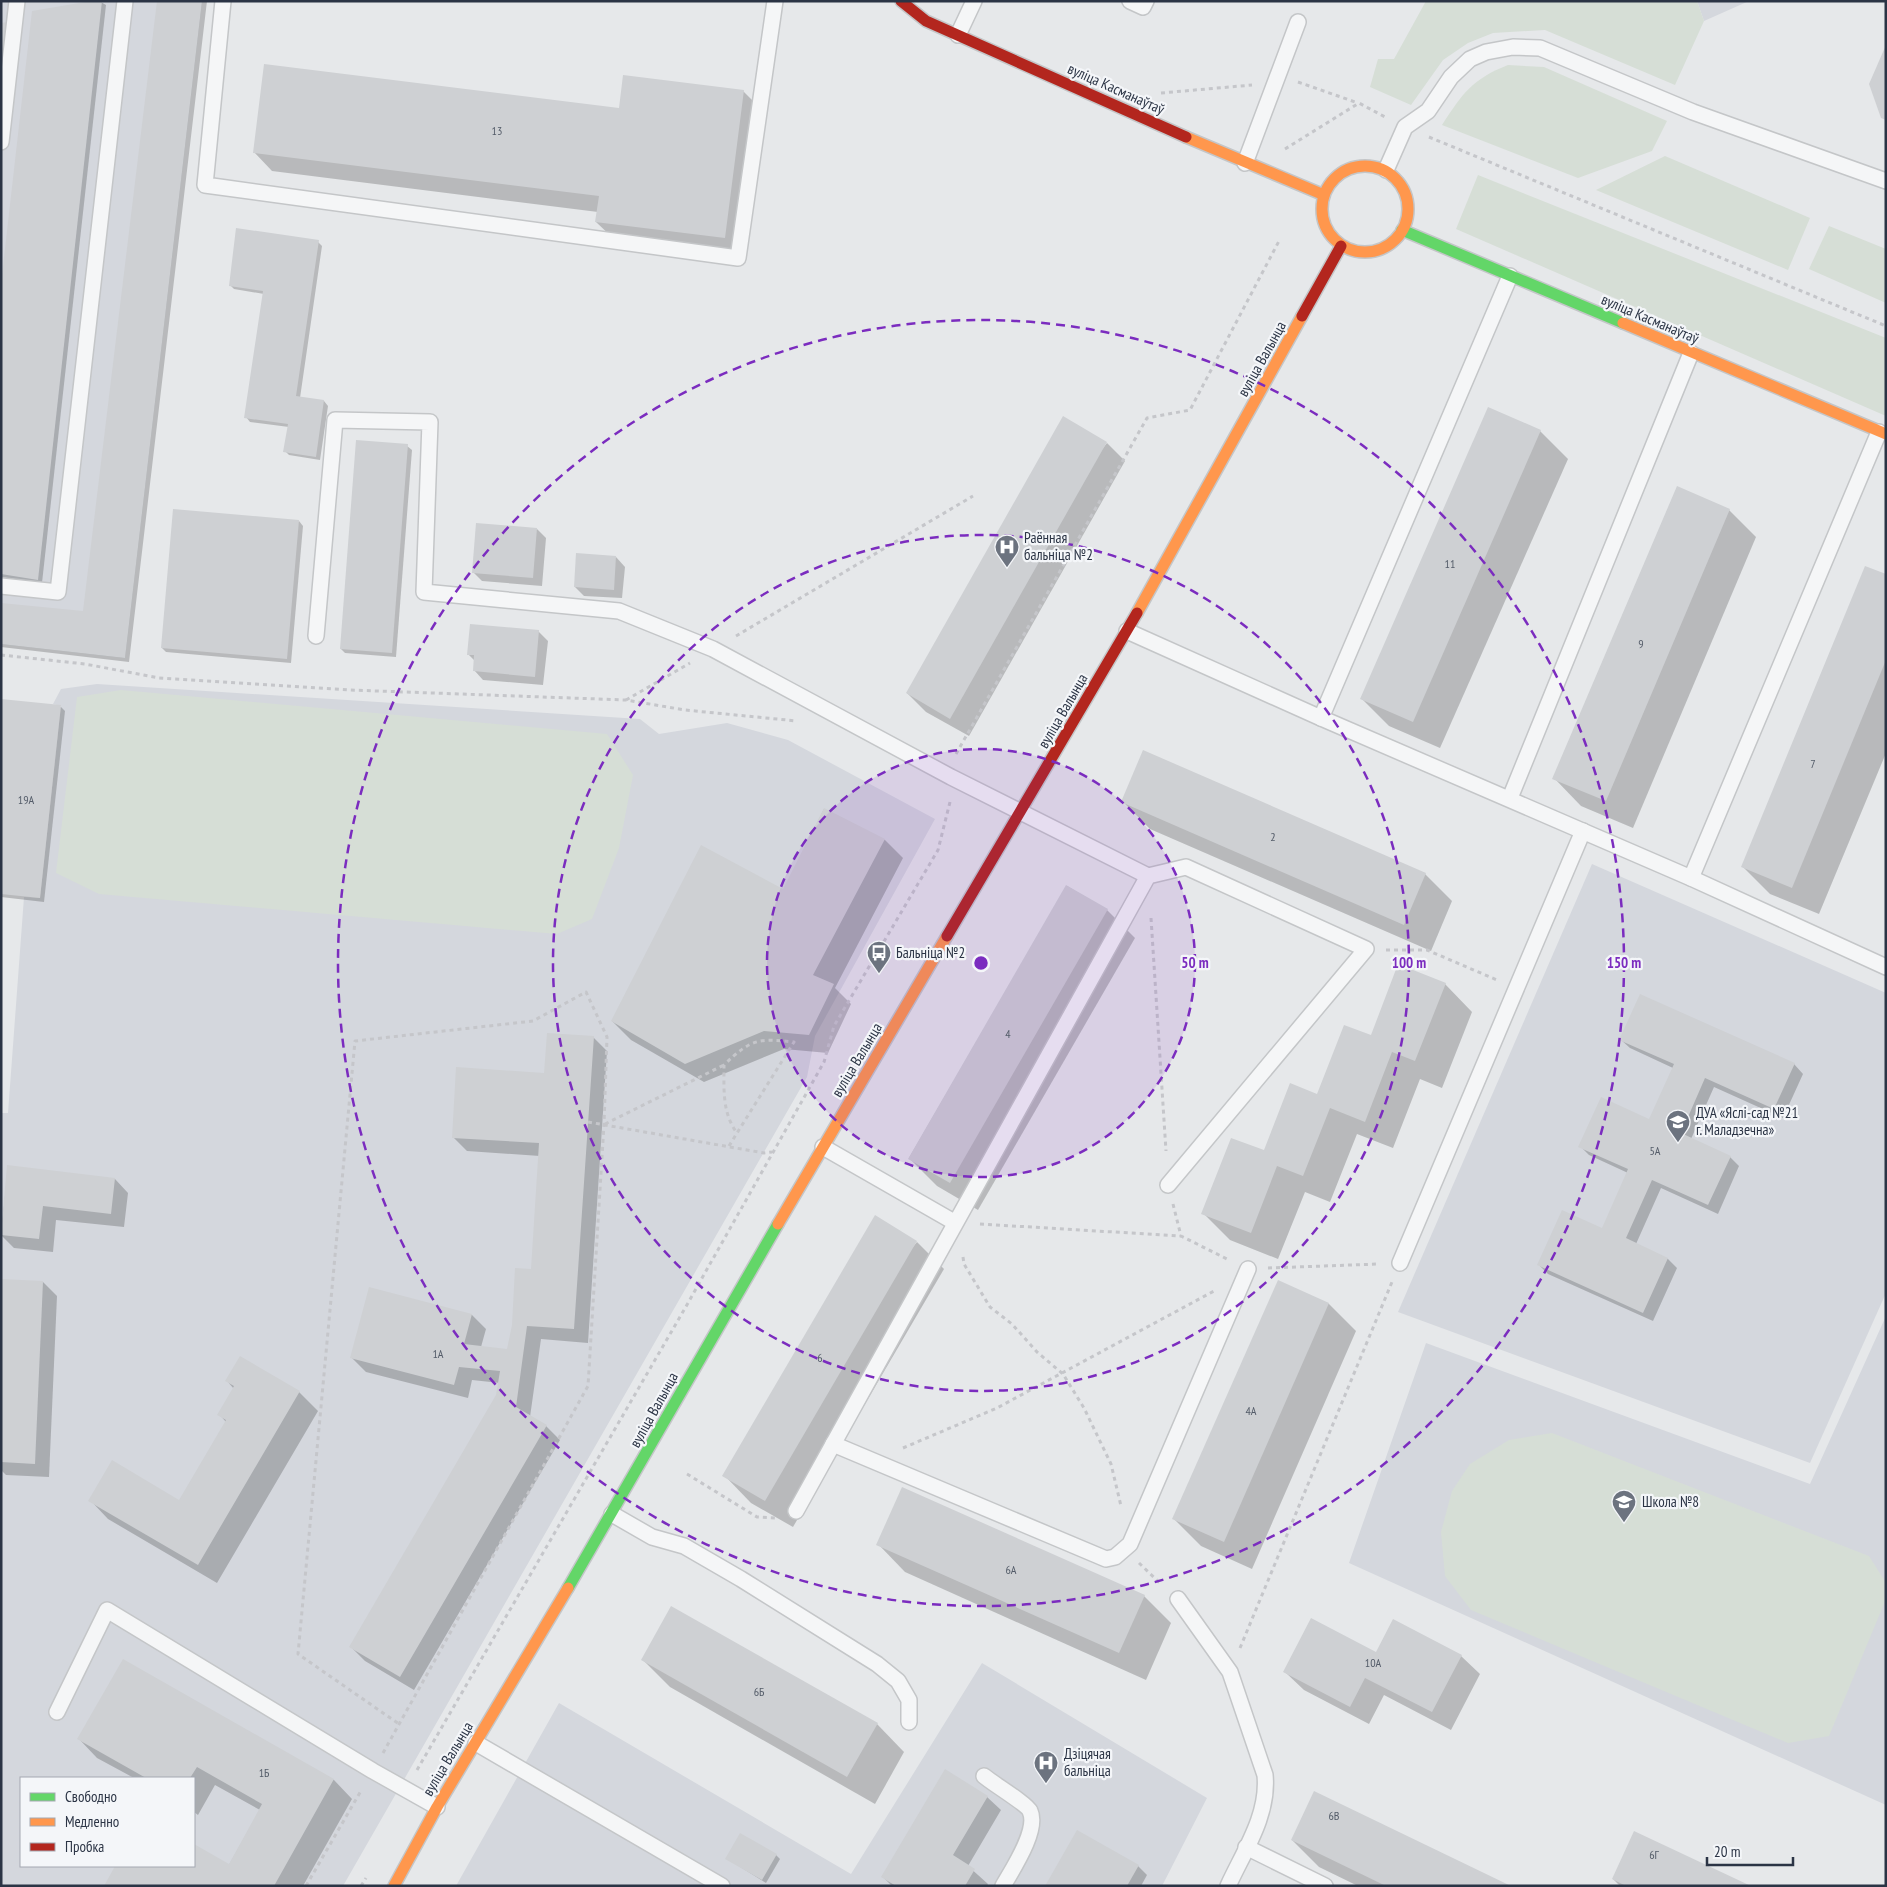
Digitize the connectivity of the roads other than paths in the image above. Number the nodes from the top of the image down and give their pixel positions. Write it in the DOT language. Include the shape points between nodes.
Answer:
graph roads {
  1 [pos="17,1"];
  2 [pos="125,1"];
  3 [pos="223,1"];
  4 [pos="775,1"];
  5 [pos="901,1"];
  6 [pos="974,1"];
  7 [pos="1130,1"];
  8 [pos="1146,1"];
  9 [pos="1298,22"];
  10 [pos="958,35"];
  11 [pos="1,142"];
  12 [pos="1246,163"];
  13 [pos="1386,170"];
  14 [pos="1886,181"];
  15 [pos="1324,195"];
  16 [pos="1402,230"];
  17 [pos="1341,246"];
  18 [pos="1510,276"];
  19 [pos="1691,353"];
  20 [pos="1883,433"];
  21 [pos="1,586"];
  22 [pos="1127,631"];
  23 [pos="316,636"];
  24 [pos="1321,718"];
  25 [pos="1510,798"];
  26 [pos="1021,813"];
  27 [pos="1583,831"];
  28 [pos="1148,876"];
  29 [pos="1691,878"];
  30 [pos="1885,964"];
  31 [pos="823,1147"];
  32 [pos="1168,1184"];
  33 [pos="954,1222"];
  34 [pos="1400,1263"];
  35 [pos="1247,1272"];
  36 [pos="833,1444"];
  37 [pos="796,1511"];
  38 [pos="612,1514"];
  39 [pos="1178,1599"];
  40 [pos="57,1712"];
  41 [pos="909,1722"];
  42 [pos="476,1743"];
  43 [pos="984,1776"];
  44 [pos="437,1807"];
  45 [pos="1246,1847"];
  46 [pos="394,1886"];
  47 [pos="722,1886"];
  48 [pos="1003,1886"];
  49 [pos="1228,1886"];
  50 [pos="1326,1886"];
  1 -- 11 [label="lane"];
  2 -- 21 [label="lane" via="58,592"];
  3 -- 4 [label="lane" via="205,185 738,258"];
  5 -- 10 [label="street, вуліца Касманаўтаў" via="926,21"];
  6 -- 10 [label="lane"];
  7 -- 8 [label="lane" via="1144,7"];
  9 -- 12 [label="lane"];
  10 -- 12 [label="street, вуліца Касманаўтаў"];
  12 -- 15 [label="street, вуліца Касманаўтаў"];
  13 -- 14 [label="lane" via="1405,127 1428,111 1451,77 1470,59 1513,47 1540,48 1693,112"];
  13 -- 15 [label="street" via="1366,165 1346,169 1335,177"];
  13 -- 16 [label="street" via="1405,192 1407,221"];
  15 -- 17 [label="street" via="1322,216 1326,229"];
  16 -- 17 [label="street" via="1389,245 1376,251 1361,252"];
  16 -- 18 [label="street, вуліца Касманаўтаў"];
  17 -- 22 [label="street, вуліца Валынца"];
  18 -- 19 [label="street, вуліца Касманаўтаў"];
  18 -- 24 [label="lane"];
  19 -- 20 [label="street, вуліца Касманаўтаў"];
  19 -- 25 [label="lane"];
  20 -- 29 [label="lane"];
  22 -- 24 [label="lane"];
  22 -- 26 [label="street, вуліца Валынца"];
  23 -- 26 [label="lane" via="335,420 430,422 424,592 619,611 714,649"];
  24 -- 25 [label="lane"];
  25 -- 27 [label="lane"];
  26 -- 28 [label="lane"];
  26 -- 31 [label="street, вуліца Валынца"];
  27 -- 29 [label="lane"];
  27 -- 34 [label="lane"];
  28 -- 32 [label="lane" via="1186,867 1366,949"];
  28 -- 33 [label="lane"];
  29 -- 30 [label="lane"];
  31 -- 33 [label="lane"];
  31 -- 38 [label="street, вуліца Валынца"];
  33 -- 36 [label="lane"];
  35 -- 36 [label="lane" via="1130,1544 1115,1558 1106,1558"];
  36 -- 37 [label="lane"];
  38 -- 41 [label="lane" via="652,1536 684,1546 877,1664 898,1681 909,1700"];
  38 -- 42 [label="street, вуліца Валынца"];
  39 -- 45 [label="lane" via="1230,1672 1265,1775 1264,1808"];
  40 -- 44 [label="lane" via="107,1610"];
  42 -- 44 [label="street, вуліца Валынца"];
  42 -- 47 [label="lane"];
  43 -- 48 [label="lane" via="1030,1810 1032,1821 1029,1836"];
  44 -- 46 [label="street, вуліца Валынца"];
  45 -- 49 [label="lane"];
  45 -- 50 [label="lane"];
}
